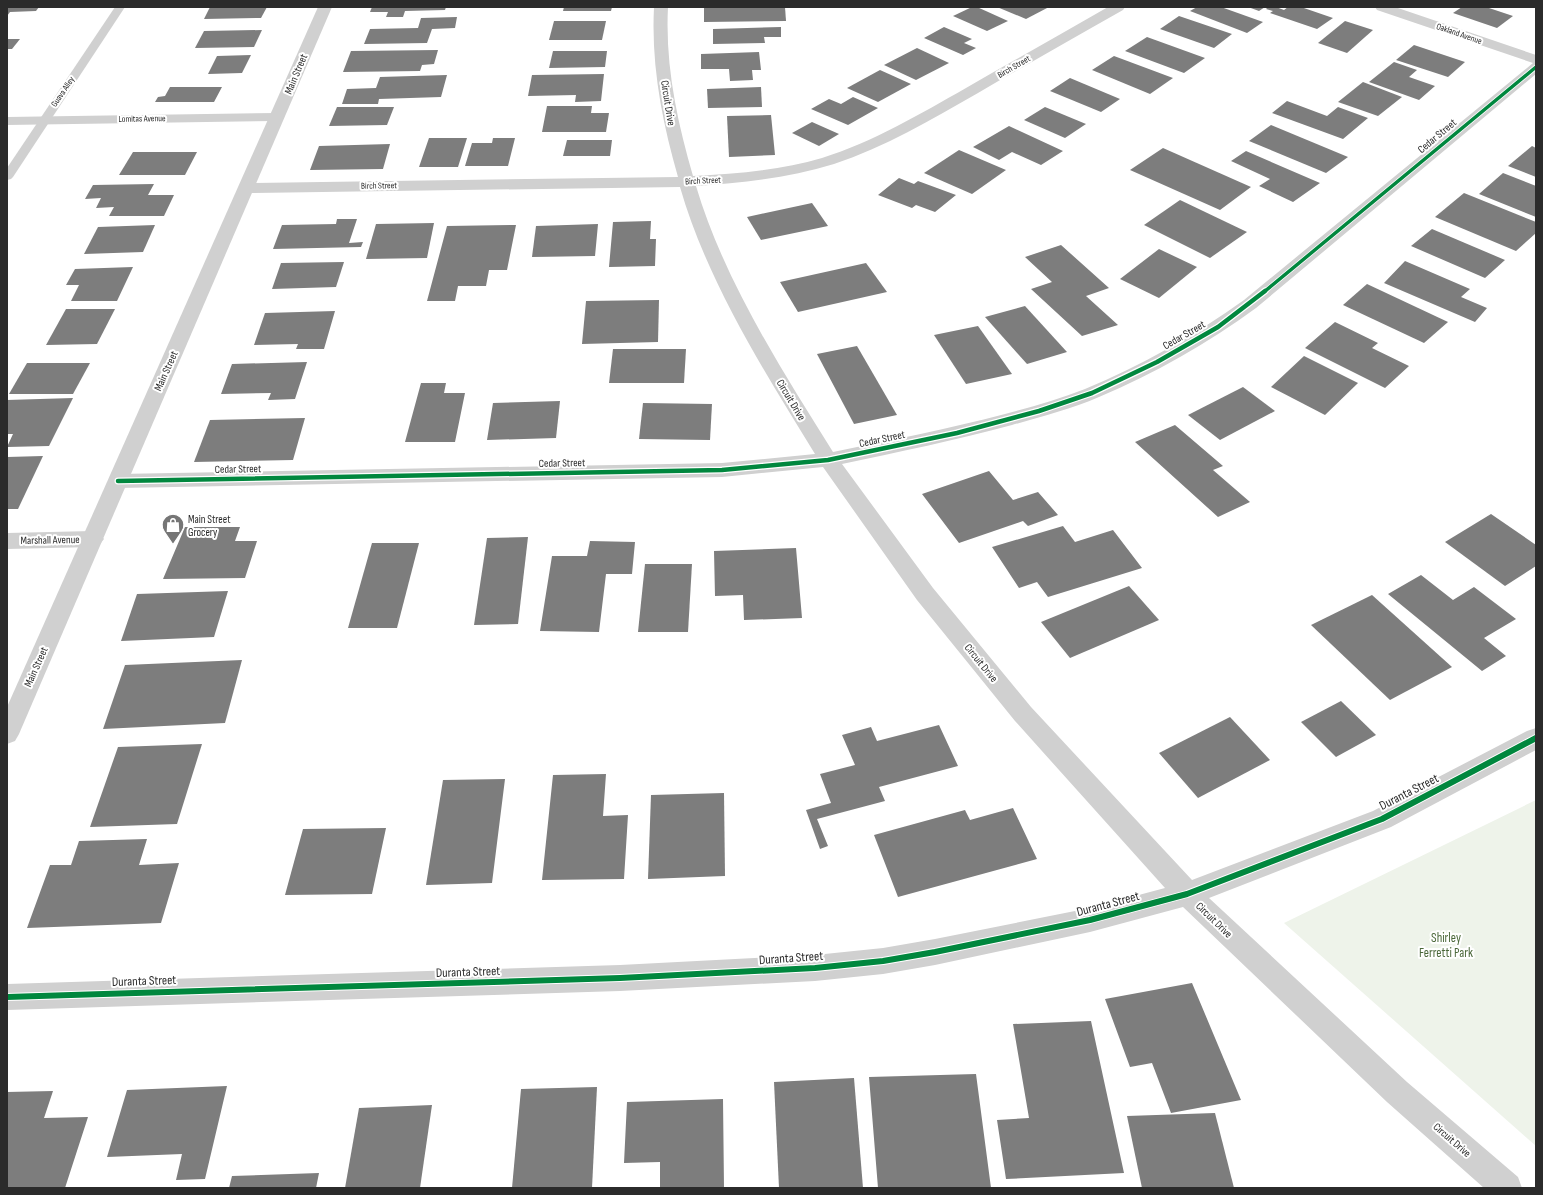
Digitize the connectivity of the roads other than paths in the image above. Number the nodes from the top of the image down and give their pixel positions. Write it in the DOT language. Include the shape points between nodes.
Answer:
graph roads {
  1 [pos="120,7"];
  2 [pos="325,7"];
  3 [pos="661,7"];
  4 [pos="1118,7"];
  5 [pos="1382,7"];
  6 [pos="1536,60"];
  7 [pos="1536,67"];
  8 [pos="277,117"];
  9 [pos="44,120"];
  10 [pos="7,121"];
  11 [pos="7,177"];
  12 [pos="686,182"];
  13 [pos="247,188"];
  14 [pos="828,460"];
  15 [pos="118,481"];
  16 [pos="92,539"];
  17 [pos="7,541"];
  18 [pos="7,734"];
  19 [pos="1536,738"];
  20 [pos="1187,894"];
  21 [pos="7,997"];
  22 [pos="1507,1188"];
  1 -- 9 [label="lane, Guava Alley"];
  2 -- 8 [label="street, Main Street"];
  3 -- 12 [label="street, Circuit Drive" via="662,64 667,102"];
  4 -- 12 [label="street, Birch Street" via="910,126 864,148 788,171"];
  5 -- 6 [label="street, Oakland Avenue"];
  7 -- 14 [label="street, Cedar Street" via="1250,304 1218,327 1164,358 1092,393 1039,410 957,433"];
  8 -- 9 [label="street, Lomitas Avenue"];
  8 -- 13 [label="street, Main Street"];
  9 -- 10 [label="street, Lomitas Avenue"];
  9 -- 11 [label="lane, Guava Alley"];
  12 -- 13 [label="street, Birch Street"];
  12 -- 14 [label="street, Circuit Drive" via="707,240 736,301 774,372"];
  13 -- 15 [label="street, Main Street"];
  14 -- 15 [label="street, Cedar Street" via="722,470"];
  14 -- 20 [label="street, Circuit Drive" via="925,594 1023,714"];
  15 -- 16 [label="street, Main Street"];
  16 -- 17 [label="street, Marshall Avenue"];
  16 -- 18 [label="street, Main Street"];
  19 -- 20 [label="street, Duranta Street" via="1382,819"];
  20 -- 21 [label="street, Duranta Street" via="1090,920 977,945 884,961 815,968 620,978"];
  20 -- 22 [label="street, Circuit Drive" via="1396,1092"];
}
